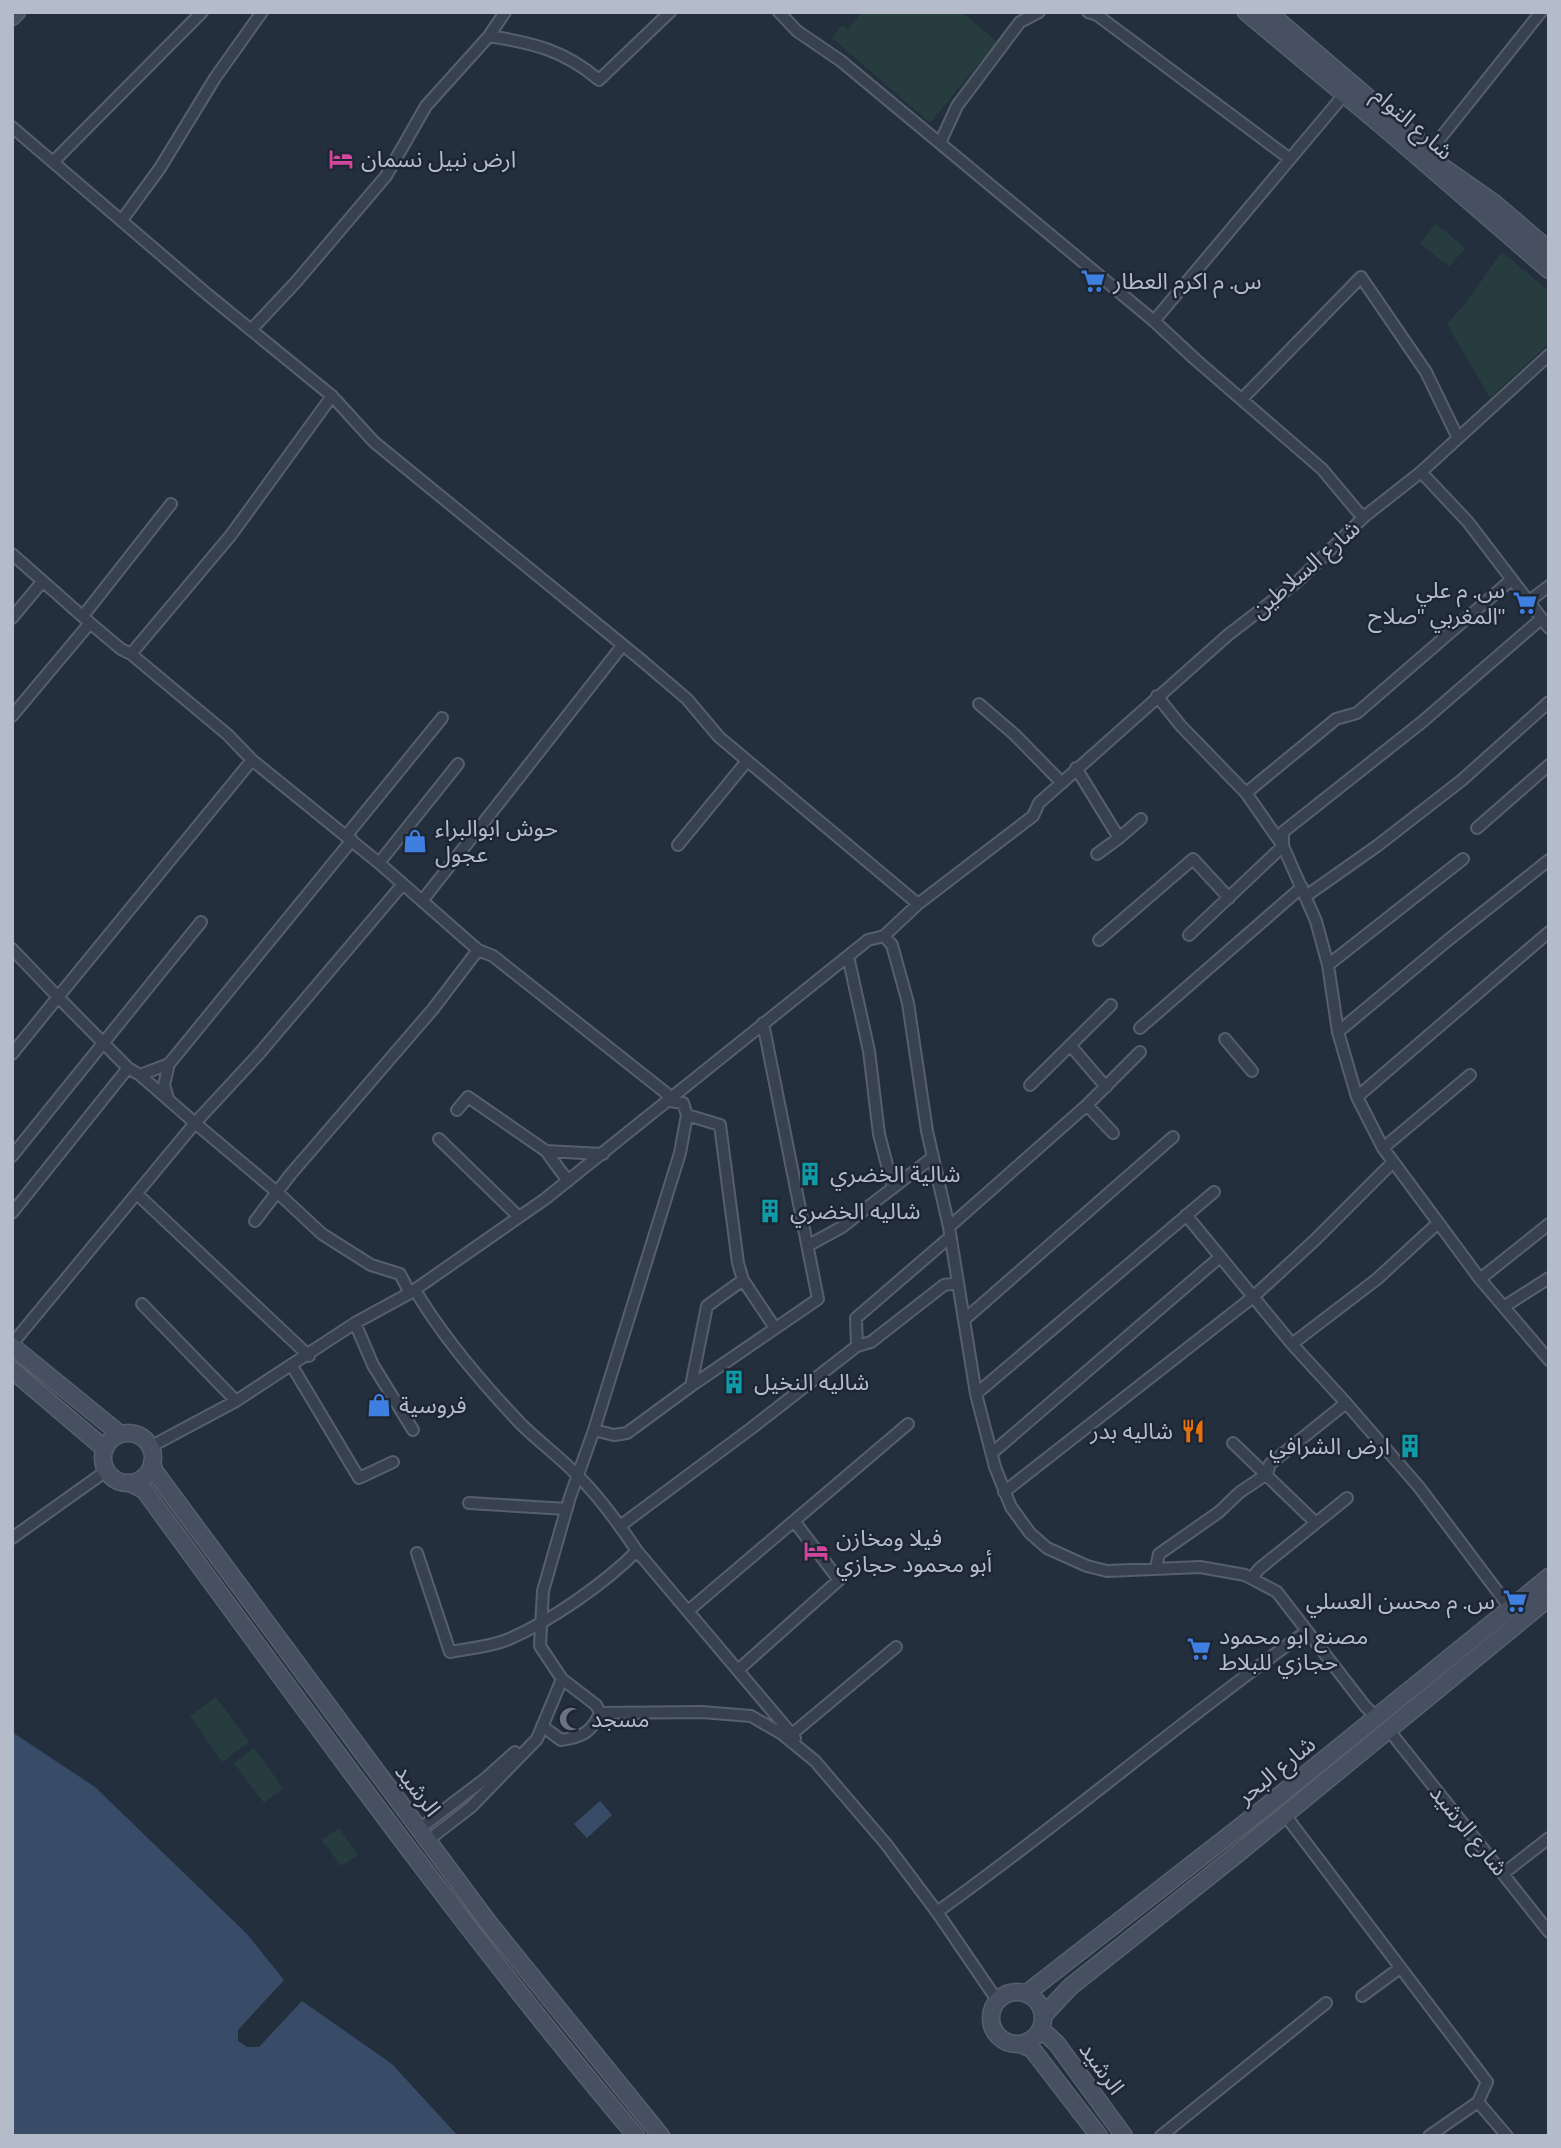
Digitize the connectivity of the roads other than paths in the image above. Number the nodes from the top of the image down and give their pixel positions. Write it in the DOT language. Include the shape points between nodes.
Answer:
graph roads {
  1 [pos="17,12"];
  2 [pos="202,12"];
  3 [pos="262,12"];
  4 [pos="505,12"];
  5 [pos="670,12"];
  6 [pos="779,12"];
  7 [pos="1039,12"];
  8 [pos="1088,12"];
  9 [pos="1246,12"];
  10 [pos="1268,12"];
  11 [pos="1545,13"];
  12 [pos="12,17"];
  13 [pos="489,36"];
  14 [pos="1348,90"];
  15 [pos="12,127"];
  16 [pos="940,143"];
  17 [pos="1430,151"];
  18 [pos="1290,159"];
  19 [pos="54,161"];
  20 [pos="122,220"];
  21 [pos="1549,250"];
  22 [pos="1549,270"];
  23 [pos="1154,321"];
  24 [pos="251,330"];
  25 [pos="1549,355"];
  26 [pos="332,396"];
  27 [pos="1242,399"];
  28 [pos="1457,436"];
  29 [pos="1421,472"];
  30 [pos="170,504"];
  31 [pos="1365,516"];
  32 [pos="12,554"];
  33 [pos="1511,580"];
  34 [pos="42,582"];
  35 [pos="1549,586"];
  36 [pos="1528,602"];
  37 [pos="12,618"];
  38 [pos="86,620"];
  39 [pos="1545,623"];
  40 [pos="622,646"];
  41 [pos="131,654"];
  42 [pos="1157,696"];
  43 [pos="1549,702"];
  44 [pos="979,704"];
  45 [pos="12,716"];
  46 [pos="442,718"];
  47 [pos="252,760"];
  48 [pos="747,761"];
  49 [pos="458,764"];
  50 [pos="1549,765"];
  51 [pos="1076,768"];
  52 [pos="1062,783"];
  53 [pos="1246,793"];
  54 [pos="1141,819"];
  55 [pos="1477,828"];
  56 [pos="349,838"];
  57 [pos="1119,838"];
  58 [pos="678,845"];
  59 [pos="1283,846"];
  60 [pos="1097,854"];
  61 [pos="1463,859"];
  62 [pos="1549,860"];
  63 [pos="379,863"];
  64 [pos="403,884"];
  65 [pos="1304,892"];
  66 [pos="1228,898"];
  67 [pos="422,901"];
  68 [pos="918,904"];
  69 [pos="201,922"];
  70 [pos="1549,932"];
  71 [pos="1189,935"];
  72 [pos="884,936"];
  73 [pos="1099,940"];
  74 [pos="12,949"];
  75 [pos="478,950"];
  76 [pos="848,956"];
  77 [pos="1328,965"];
  78 [pos="58,997"];
  79 [pos="1111,1005"];
  80 [pos="764,1023"];
  81 [pos="1140,1028"];
  82 [pos="1338,1032"];
  83 [pos="1225,1039"];
  84 [pos="104,1043"];
  85 [pos="1070,1045"];
  86 [pos="1140,1052"];
  87 [pos="12,1054"];
  88 [pos="169,1065"];
  89 [pos="128,1068"];
  90 [pos="1252,1071"];
  91 [pos="1470,1075"];
  92 [pos="140,1076"];
  93 [pos="1030,1085"];
  94 [pos="1106,1087"];
  95 [pos="1357,1097"];
  96 [pos="169,1100"];
  97 [pos="670,1101"];
  98 [pos="1087,1105"];
  99 [pos="457,1110"];
  100 [pos="687,1115"];
  101 [pos="195,1124"];
  102 [pos="1113,1133"];
  103 [pos="1173,1137"];
  104 [pos="439,1139"];
  105 [pos="1383,1149"];
  106 [pos="546,1151"];
  107 [pos="603,1154"];
  108 [pos="12,1156"];
  109 [pos="933,1157"];
  110 [pos="1393,1162"];
  111 [pos="568,1181"];
  112 [pos="893,1188"];
  113 [pos="1214,1192"];
  114 [pos="278,1193"];
  115 [pos="137,1194"];
  116 [pos="12,1213"];
  117 [pos="1186,1215"];
  118 [pos="519,1217"];
  119 [pos="255,1220"];
  120 [pos="1438,1223"];
  121 [pos="1549,1224"];
  122 [pos="950,1232"];
  123 [pos="809,1245"];
  124 [pos="1220,1257"];
  125 [pos="1549,1278"];
  126 [pos="1480,1279"];
  127 [pos="743,1280"];
  128 [pos="958,1283"];
  129 [pos="413,1291"];
  130 [pos="1253,1297"];
  131 [pos="142,1304"];
  132 [pos="1505,1306"];
  133 [pos="964,1320"];
  134 [pos="355,1323"];
  135 [pos="775,1328"];
  136 [pos="12,1345"];
  137 [pos="1292,1345"];
  138 [pos="857,1346"];
  139 [pos="309,1356"];
  140 [pos="1549,1360"];
  141 [pos="292,1366"];
  142 [pos="12,1370"];
  143 [pos="691,1386"];
  144 [pos="976,1394"];
  145 [pos="236,1401"];
  146 [pos="1346,1403"];
  147 [pos="908,1424"];
  148 [pos="413,1430"];
  149 [pos="594,1430"];
  150 [pos="120,1434"];
  151 [pos="1233,1443"];
  152 [pos="104,1449"];
  153 [pos="992,1453"];
  154 [pos="151,1455"];
  155 [pos="393,1462"];
  156 [pos="106,1471"];
  157 [pos="1267,1474"];
  158 [pos="577,1475"];
  159 [pos="130,1483"];
  160 [pos="1004,1492"];
  161 [pos="1347,1498"];
  162 [pos="469,1503"];
  163 [pos="567,1509"];
  164 [pos="794,1521"];
  165 [pos="1317,1523"];
  166 [pos="620,1525"];
  167 [pos="12,1538"];
  168 [pos="637,1551"];
  169 [pos="417,1553"];
  170 [pos="1156,1568"];
  171 [pos="1549,1577"];
  172 [pos="1252,1578"];
  173 [pos="1549,1598"];
  174 [pos="1510,1608"];
  175 [pos="688,1611"];
  176 [pos="541,1622"];
  177 [pos="1307,1631"];
  178 [pos="895,1647"];
  179 [pos="1456,1652"];
  180 [pos="1467,1665"];
  181 [pos="738,1670"];
  182 [pos="562,1679"];
  183 [pos="600,1713"];
  184 [pos="1376,1717"];
  185 [pos="542,1726"];
  186 [pos="1388,1729"];
  187 [pos="792,1734"];
  188 [pos="815,1761"];
  189 [pos="1284,1815"];
  190 [pos="423,1835"];
  191 [pos="1549,1838"];
  192 [pos="1504,1873"];
  193 [pos="937,1912"];
  194 [pos="1549,1931"];
  195 [pos="1400,1968"];
  196 [pos="1027,1993"];
  197 [pos="1362,1996"];
  198 [pos="998,2000"];
  199 [pos="1326,2003"];
  200 [pos="1043,2022"];
  201 [pos="1021,2044"];
  202 [pos="1478,2102"];
  203 [pos="636,2136"];
  204 [pos="661,2136"];
  205 [pos="1099,2136"];
  206 [pos="1124,2136"];
  207 [pos="1161,2136"];
  208 [pos="1429,2136"];
  209 [pos="1507,2136"];
  1 -- 12 [label="main road"];
  2 -- 19 [label="street"];
  3 -- 20 [label="street"];
  4 -- 13 [label="street"];
  5 -- 13 [label="street" via="599,80 542,46"];
  6 -- 16 [label="street"];
  7 -- 16 [label="street" via="1020,22 957,106"];
  8 -- 18 [label="street"];
  9 -- 14 [label="main road, شارع التوام"];
  10 -- 14 [label="main road, شارع التوام"];
  11 -- 17 [label="street"];
  13 -- 24 [label="street" via="426,106 386,176"];
  14 -- 17 [label="main road, شارع التوام"];
  14 -- 18 [label="street"];
  14 -- 22 [label="main road, شارع التوام"];
  15 -- 19 [label="street"];
  16 -- 23 [label="street"];
  17 -- 21 [label="main road, شارع التوام" via="1437,163"];
  18 -- 23 [label="street"];
  19 -- 20 [label="street"];
  20 -- 24 [label="street"];
  23 -- 27 [label="street"];
  24 -- 26 [label="street"];
  25 -- 28 [label="street, شارع السلاطين"];
  26 -- 40 [label="street" via="374,442"];
  26 -- 41 [label="street" via="231,535"];
  27 -- 28 [label="street" via="1360,277 1421,363"];
  27 -- 31 [label="street" via="1322,469"];
  28 -- 29 [label="street, شارع السلاطين"];
  29 -- 31 [label="street, شارع السلاطين"];
  29 -- 33 [label="street" via="1468,522"];
  30 -- 38 [label="street"];
  31 -- 42 [label="street, شارع السلاطين" via="1298,581"];
  32 -- 34 [label="street"];
  33 -- 36 [label="street"];
  33 -- 53 [label="street" via="1357,713 1336,719"];
  34 -- 37 [label="street"];
  34 -- 38 [label="street"];
  35 -- 36 [label="street"];
  36 -- 39 [label="street"];
  38 -- 41 [label="street"];
  38 -- 45 [label="street"];
  39 -- 59 [label="street" via="1283,832"];
  40 -- 48 [label="street" via="687,699"];
  40 -- 67 [label="street"];
  41 -- 47 [label="street"];
  42 -- 51 [label="street, شارع السلاطين"];
  42 -- 53 [label="street"];
  43 -- 65 [label="street" via="1462,780 1377,846"];
  44 -- 52 [label="street"];
  46 -- 56 [label="street"];
  47 -- 56 [label="street"];
  47 -- 78 [label="street"];
  48 -- 58 [label="street"];
  48 -- 68 [label="street"];
  49 -- 63 [label="street"];
  50 -- 55 [label="street"];
  51 -- 52 [label="street, شارع السلاطين"];
  51 -- 57 [label="street"];
  52 -- 68 [label="street, شارع السلاطين" via="1039,803 1033,816"];
  53 -- 59 [label="street"];
  54 -- 57 [label="street"];
  56 -- 63 [label="street"];
  56 -- 88 [label="street"];
  57 -- 60 [label="street"];
  59 -- 65 [label="street"];
  59 -- 66 [label="street"];
  61 -- 77 [label="street"];
  62 -- 82 [label="street"];
  63 -- 64 [label="street"];
  64 -- 67 [label="street"];
  64 -- 101 [label="street"];
  65 -- 77 [label="street"];
  65 -- 81 [label="street"];
  66 -- 71 [label="street"];
  66 -- 73 [label="street" via="1193,859"];
  67 -- 75 [label="street"];
  68 -- 72 [label="street, شارع السلاطين"];
  69 -- 84 [label="street"];
  70 -- 95 [label="street"];
  72 -- 76 [label="street, شارع السلاطين" via="868,940"];
  72 -- 109 [label="street" via="892,945 908,1003"];
  74 -- 78 [label="street"];
  75 -- 97 [label="street" via="493,956 666,1093"];
  75 -- 114 [label="street"];
  76 -- 80 [label="street, شارع السلاطين"];
  76 -- 112 [label="street"];
  77 -- 82 [label="street"];
  78 -- 84 [label="street"];
  78 -- 87 [label="street"];
  79 -- 85 [label="street"];
  80 -- 97 [label="street, شارع السلاطين"];
  80 -- 123 [label="street"];
  82 -- 95 [label="street"];
  83 -- 90 [label="street"];
  84 -- 89 [label="street"];
  84 -- 108 [label="street"];
  85 -- 93 [label="street"];
  85 -- 94 [label="street"];
  86 -- 94 [label="street"];
  88 -- 92 [label="street"];
  88 -- 96 [label="street" via="164,1085"];
  89 -- 92 [label="street"];
  89 -- 116 [label="street"];
  91 -- 105 [label="street"];
  92 -- 96 [label="street"];
  94 -- 98 [label="street"];
  95 -- 105 [label="street"];
  96 -- 101 [label="street"];
  97 -- 100 [label="street" via="683,1102"];
  97 -- 107 [label="street, شارع السلاطين"];
  98 -- 102 [label="street"];
  98 -- 122 [label="street"];
  99 -- 106 [label="street" via="468,1097"];
  100 -- 127 [label="street" via="720,1125"];
  100 -- 149 [label="street" via="680,1153"];
  101 -- 114 [label="street"];
  101 -- 115 [label="street"];
  103 -- 133 [label="street"];
  104 -- 118 [label="street"];
  105 -- 110 [label="street"];
  106 -- 107 [label="street"];
  106 -- 111 [label="street"];
  107 -- 111 [label="street, شارع السلاطين"];
  109 -- 112 [label="street"];
  109 -- 122 [label="street"];
  110 -- 120 [label="street"];
  110 -- 130 [label="street"];
  111 -- 118 [label="street, شارع السلاطين"];
  112 -- 123 [label="street" via="842,1227"];
  113 -- 117 [label="street"];
  114 -- 119 [label="street"];
  114 -- 129 [label="street" via="322,1234 371,1265 400,1274"];
  115 -- 136 [label="street"];
  115 -- 139 [label="street"];
  117 -- 124 [label="street"];
  117 -- 144 [label="street"];
  118 -- 129 [label="street, شارع السلاطين"];
  120 -- 126 [label="street"];
  120 -- 137 [label="street" via="1377,1279"];
  121 -- 126 [label="street"];
  122 -- 128 [label="street"];
  122 -- 138 [label="street" via="856,1318"];
  123 -- 135 [label="street" via="818,1299"];
  124 -- 130 [label="street"];
  124 -- 153 [label="street"];
  125 -- 132 [label="street"];
  126 -- 132 [label="street"];
  127 -- 135 [label="street"];
  127 -- 143 [label="street" via="707,1306"];
  128 -- 133 [label="street"];
  128 -- 138 [label="street" via="944,1285 871,1342"];
  129 -- 134 [label="street, شارع السلاطين"];
  129 -- 158 [label="street" via="477,1375 522,1425"];
  130 -- 137 [label="street"];
  130 -- 160 [label="street"];
  131 -- 145 [label="street"];
  132 -- 140 [label="street"];
  133 -- 144 [label="street"];
  134 -- 139 [label="street, شارع السلاطين"];
  134 -- 148 [label="street" via="373,1365"];
  135 -- 143 [label="street"];
  136 -- 150 [label="main road"];
  137 -- 146 [label="street"];
  138 -- 166 [label="street"];
  139 -- 141 [label="street, شارع السلاطين"];
  141 -- 145 [label="street, شارع السلاطين"];
  141 -- 155 [label="street" via="359,1479"];
  142 -- 152 [label="main road"];
  143 -- 149 [label="street" via="627,1433"];
  144 -- 153 [label="street"];
  145 -- 154 [label="street, شارع السلاطين"];
  146 -- 157 [label="street" via="1270,1464"];
  146 -- 174 [label="street" via="1419,1486"];
  147 -- 164 [label="street"];
  149 -- 158 [label="street"];
  150 -- 152 [label="main road"];
  150 -- 154 [label="main road" via="141,1436"];
  151 -- 157 [label="street"];
  152 -- 156 [label="main road"];
  153 -- 160 [label="street"];
  154 -- 159 [label="main road" via="142,1479"];
  154 -- 190 [label="main road, الرشيد" via="155,1472"];
  156 -- 159 [label="main road"];
  156 -- 167 [label="street"];
  157 -- 165 [label="street"];
  157 -- 170 [label="street" via="1159,1554"];
  158 -- 163 [label="street"];
  158 -- 166 [label="street"];
  159 -- 203 [label="main road, الرشيد" via="144,1490 494,1961"];
  160 -- 170 [label="street" via="1019,1519 1047,1548 1107,1571"];
  161 -- 165 [label="street"];
  162 -- 163 [label="street"];
  163 -- 176 [label="street" via="543,1591"];
  164 -- 175 [label="street"];
  164 -- 181 [label="street" via="839,1580"];
  165 -- 172 [label="street"];
  166 -- 168 [label="street"];
  168 -- 175 [label="street"];
  168 -- 176 [label="street" via="616,1572"];
  169 -- 176 [label="street" via="450,1652 506,1641"];
  170 -- 172 [label="street" via="1200,1567"];
  171 -- 174 [label="main road, شارع البحر"];
  172 -- 177 [label="street" via="1277,1592"];
  173 -- 180 [label="main road, شارع البحر"];
  174 -- 179 [label="main road, شارع البحر"];
  175 -- 181 [label="street"];
  176 -- 182 [label="street" via="540,1646"];
  177 -- 184 [label="street"];
  177 -- 193 [label="street"];
  178 -- 187 [label="street"];
  179 -- 180 [label="main road"];
  179 -- 184 [label="main road, شارع البحر"];
  180 -- 186 [label="main road, شارع البحر"];
  181 -- 187 [label="street"];
  182 -- 183 [label="street"];
  182 -- 185 [label="street"];
  183 -- 185 [label="street" via="583,1737 561,1740"];
  183 -- 188 [label="street" via="751,1716"];
  184 -- 196 [label="main road, شارع البحر"];
  185 -- 190 [label="street" via="537,1739 471,1807"];
  186 -- 189 [label="main road, شارع البحر"];
  186 -- 192 [label="street, شارع الرشيد"];
  187 -- 188 [label="street"];
  188 -- 193 [label="street"];
  189 -- 195 [label="street"];
  189 -- 200 [label="main road, شارع البحر" via="1070,1987"];
  190 -- 204 [label="main road, الرشيد"];
  191 -- 192 [label="street"];
  192 -- 194 [label="street, شارع الرشيد"];
  193 -- 198 [label="street"];
  195 -- 197 [label="street"];
  195 -- 202 [label="street" via="1487,2082"];
  196 -- 198 [label="main road" via="1011,1992"];
  196 -- 200 [label="main road" via="1041,2006"];
  198 -- 201 [label="main road" via="991,2015 993,2029 1002,2040"];
  199 -- 207 [label="street"];
  200 -- 201 [label="main road" via="1037,2036"];
  200 -- 206 [label="main road, الرشيد"];
  201 -- 205 [label="main road, الرشيد" via="1032,2049"];
  202 -- 208 [label="street"];
  202 -- 209 [label="street"];
}
